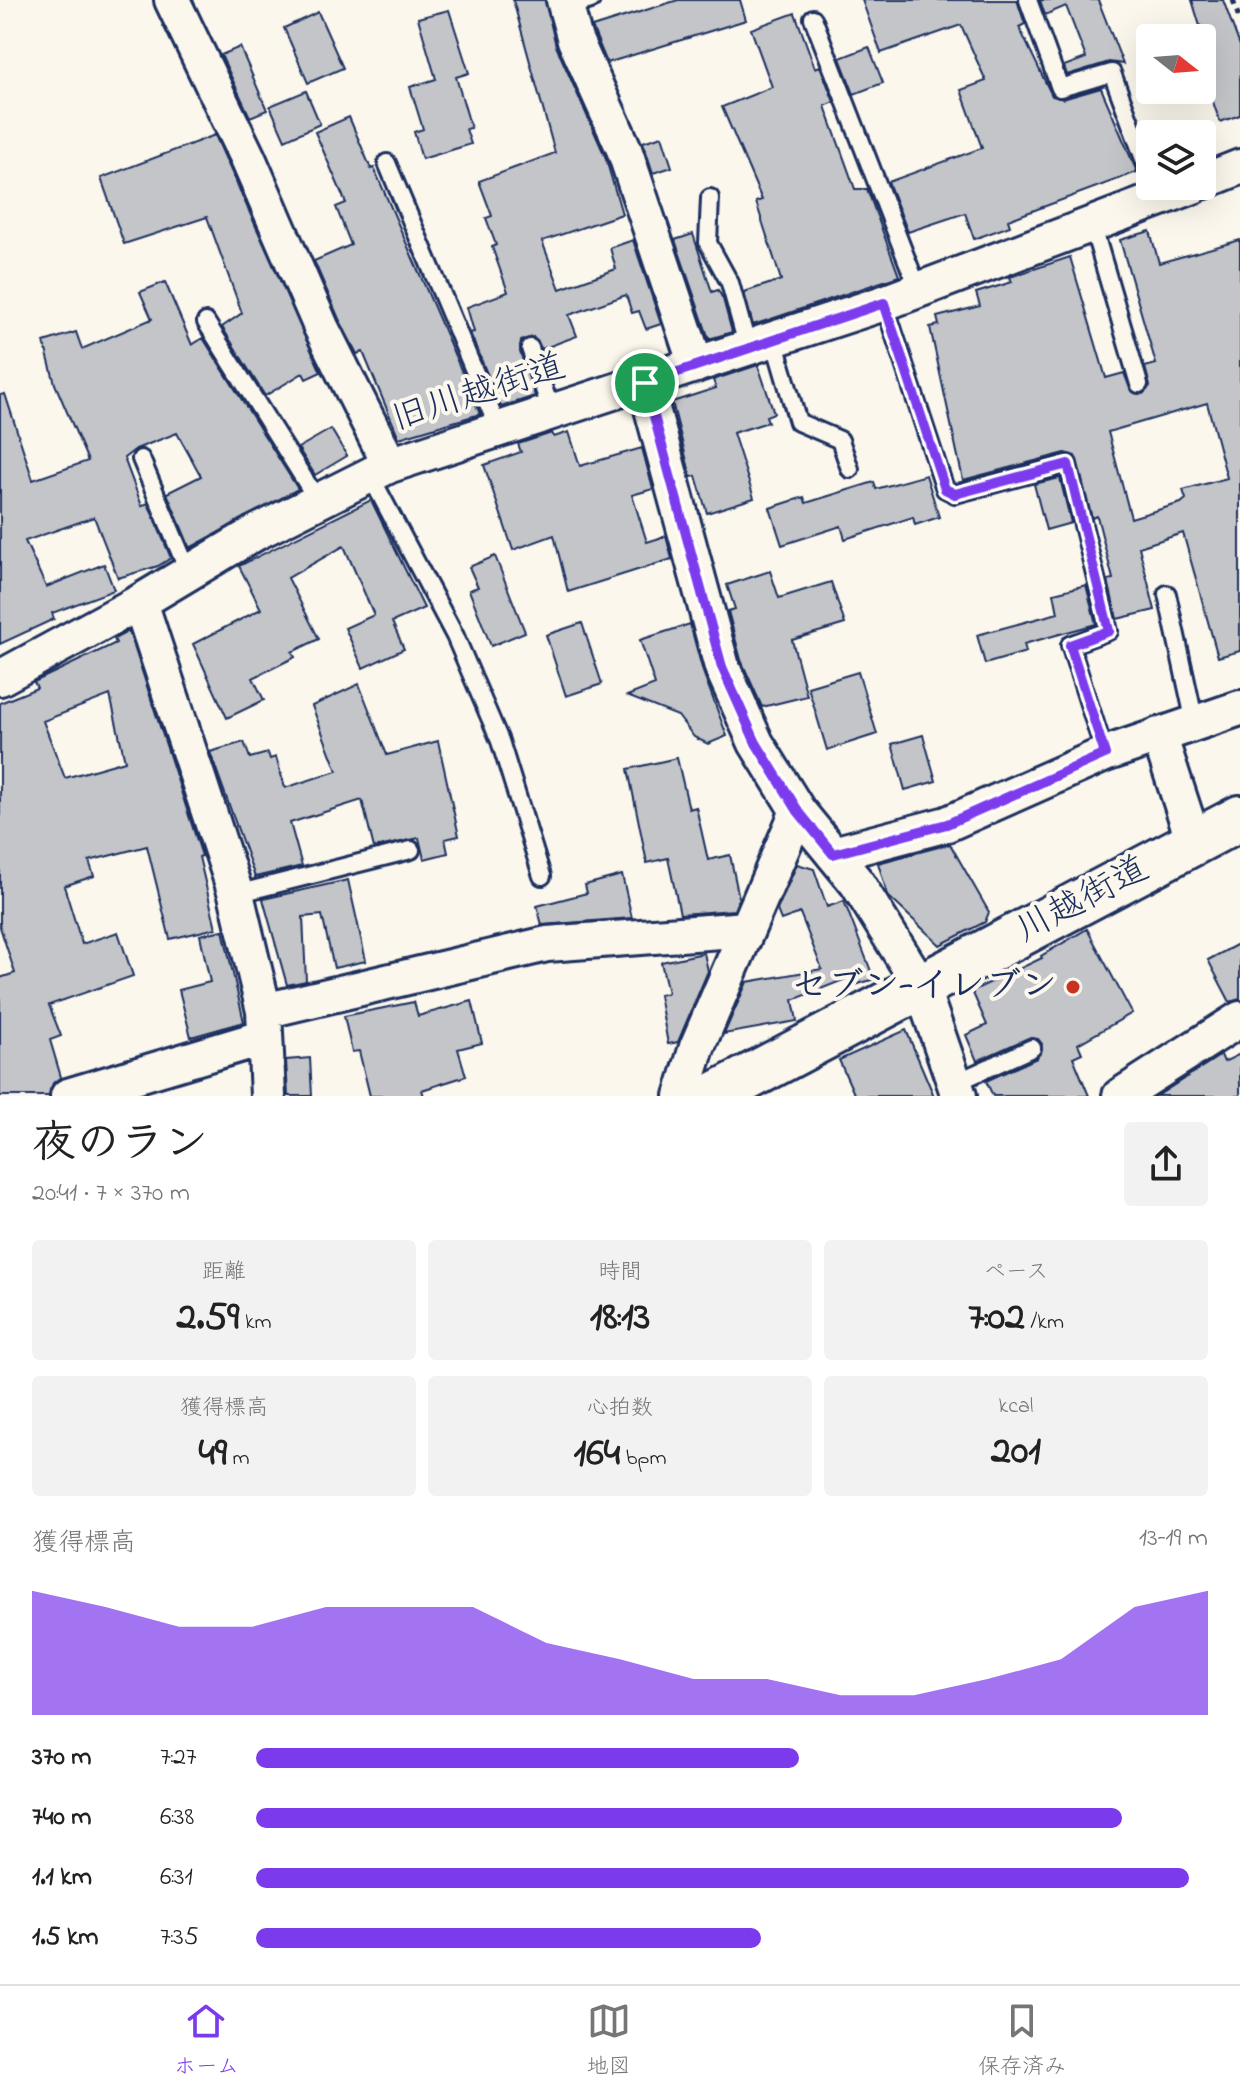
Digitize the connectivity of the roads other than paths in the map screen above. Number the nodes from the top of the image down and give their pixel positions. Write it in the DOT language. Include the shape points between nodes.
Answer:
graph roads {
  1 [pos="172,0"];
  2 [pos="1028,0"];
  3 [pos="574,3"];
  4 [pos="813,18"];
  5 [pos="1136,138"];
  6 [pos="387,163"];
  7 [pos="1240,167"];
  8 [pos="1216,176"];
  9 [pos="710,198"];
  10 [pos="1136,198"];
  11 [pos="1093,227"];
  12 [pos="918,289"];
  13 [pos="884,303"];
  14 [pos="206,322"];
  15 [pos="761,344"];
  16 [pos="530,348"];
  17 [pos="696,365"];
  18 [pos="645,383"];
  19 [pos="1139,384"];
  20 [pos="552,413"];
  21 [pos="499,430"];
  22 [pos="141,459"];
  23 [pos="850,469"];
  24 [pos="380,470"];
  25 [pos="318,501"];
  26 [pos="188,571"];
  27 [pos="1167,594"];
  28 [pos="140,602"];
  29 [pos="0,678"];
  30 [pos="1240,708"];
  31 [pos="1195,723"];
  32 [pos="1159,735"];
  33 [pos="1105,754"];
  34 [pos="798,811"];
  35 [pos="1240,818"];
  36 [pos="1194,842"];
  37 [pos="411,850"];
  38 [pos="833,854"];
  39 [pos="542,876"];
  40 [pos="236,894"];
  41 [pos="747,929"];
  42 [pos="921,986"];
  43 [pos="1240,1019"];
  44 [pos="264,1024"];
  45 [pos="1032,1048"];
  46 [pos="957,1090"];
  47 [pos="68,1096"];
  48 [pos="268,1096"];
  49 [pos="682,1096"];
  50 [pos="713,1096"];
  51 [pos="1120,1096"];
  1 -- 24 [label="street" via="248,158"];
  2 -- 5 [label="lane" via="1060,88 1112,73"];
  3 -- 17 [label="street" via="575,40 624,149"];
  4 -- 12 [label="lane"];
  6 -- 21 [label="lane"];
  7 -- 8 [label="street"];
  9 -- 15 [label="lane" via="708,243"];
  10 -- 11 [label="street, 旧川越街道"];
  11 -- 12 [label="street, 旧川越街道"];
  11 -- 19 [label="lane"];
  12 -- 13 [label="street, 旧川越街道"];
  13 -- 15 [label="street, 旧川越街道"];
  13 -- 33 [label="lane" via="945,489 955,494 1068,464 1109,631 1070,645"];
  14 -- 25 [label="lane"];
  15 -- 17 [label="street, 旧川越街道"];
  15 -- 23 [label="lane" via="798,422 840,440"];
  16 -- 20 [label="lane"];
  17 -- 18 [label="street, 旧川越街道"];
  18 -- 20 [label="street, 旧川越街道"];
  18 -- 34 [label="street" via="722,667 756,743"];
  20 -- 21 [label="street, 旧川越街道"];
  21 -- 24 [label="street, 旧川越街道"];
  22 -- 26 [label="lane"];
  24 -- 25 [label="street, 旧川越街道"];
  24 -- 39 [label="lane" via="500,741"];
  25 -- 26 [label="street, 旧川越街道"];
  26 -- 28 [label="street, 旧川越街道"];
  27 -- 31 [label="lane"];
  28 -- 29 [label="street, 旧川越街道"];
  28 -- 40 [label="street"];
  30 -- 31 [label="street"];
  31 -- 32 [label="street"];
  32 -- 33 [label="street"];
  32 -- 36 [label="street"];
  33 -- 38 [label="street" via="947,824"];
  34 -- 38 [label="street"];
  34 -- 41 [label="street"];
  35 -- 36 [label="highway, 川越街道"];
  36 -- 42 [label="highway, 川越街道"];
  37 -- 40 [label="lane"];
  38 -- 42 [label="street"];
  40 -- 44 [label="street"];
  41 -- 44 [label="street" via="547,944"];
  41 -- 49 [label="street"];
  42 -- 46 [label="street"];
  42 -- 50 [label="highway, 川越街道"];
  43 -- 51 [label="street"];
  44 -- 47 [label="street"];
  44 -- 48 [label="street"];
  45 -- 46 [label="lane"];
}
